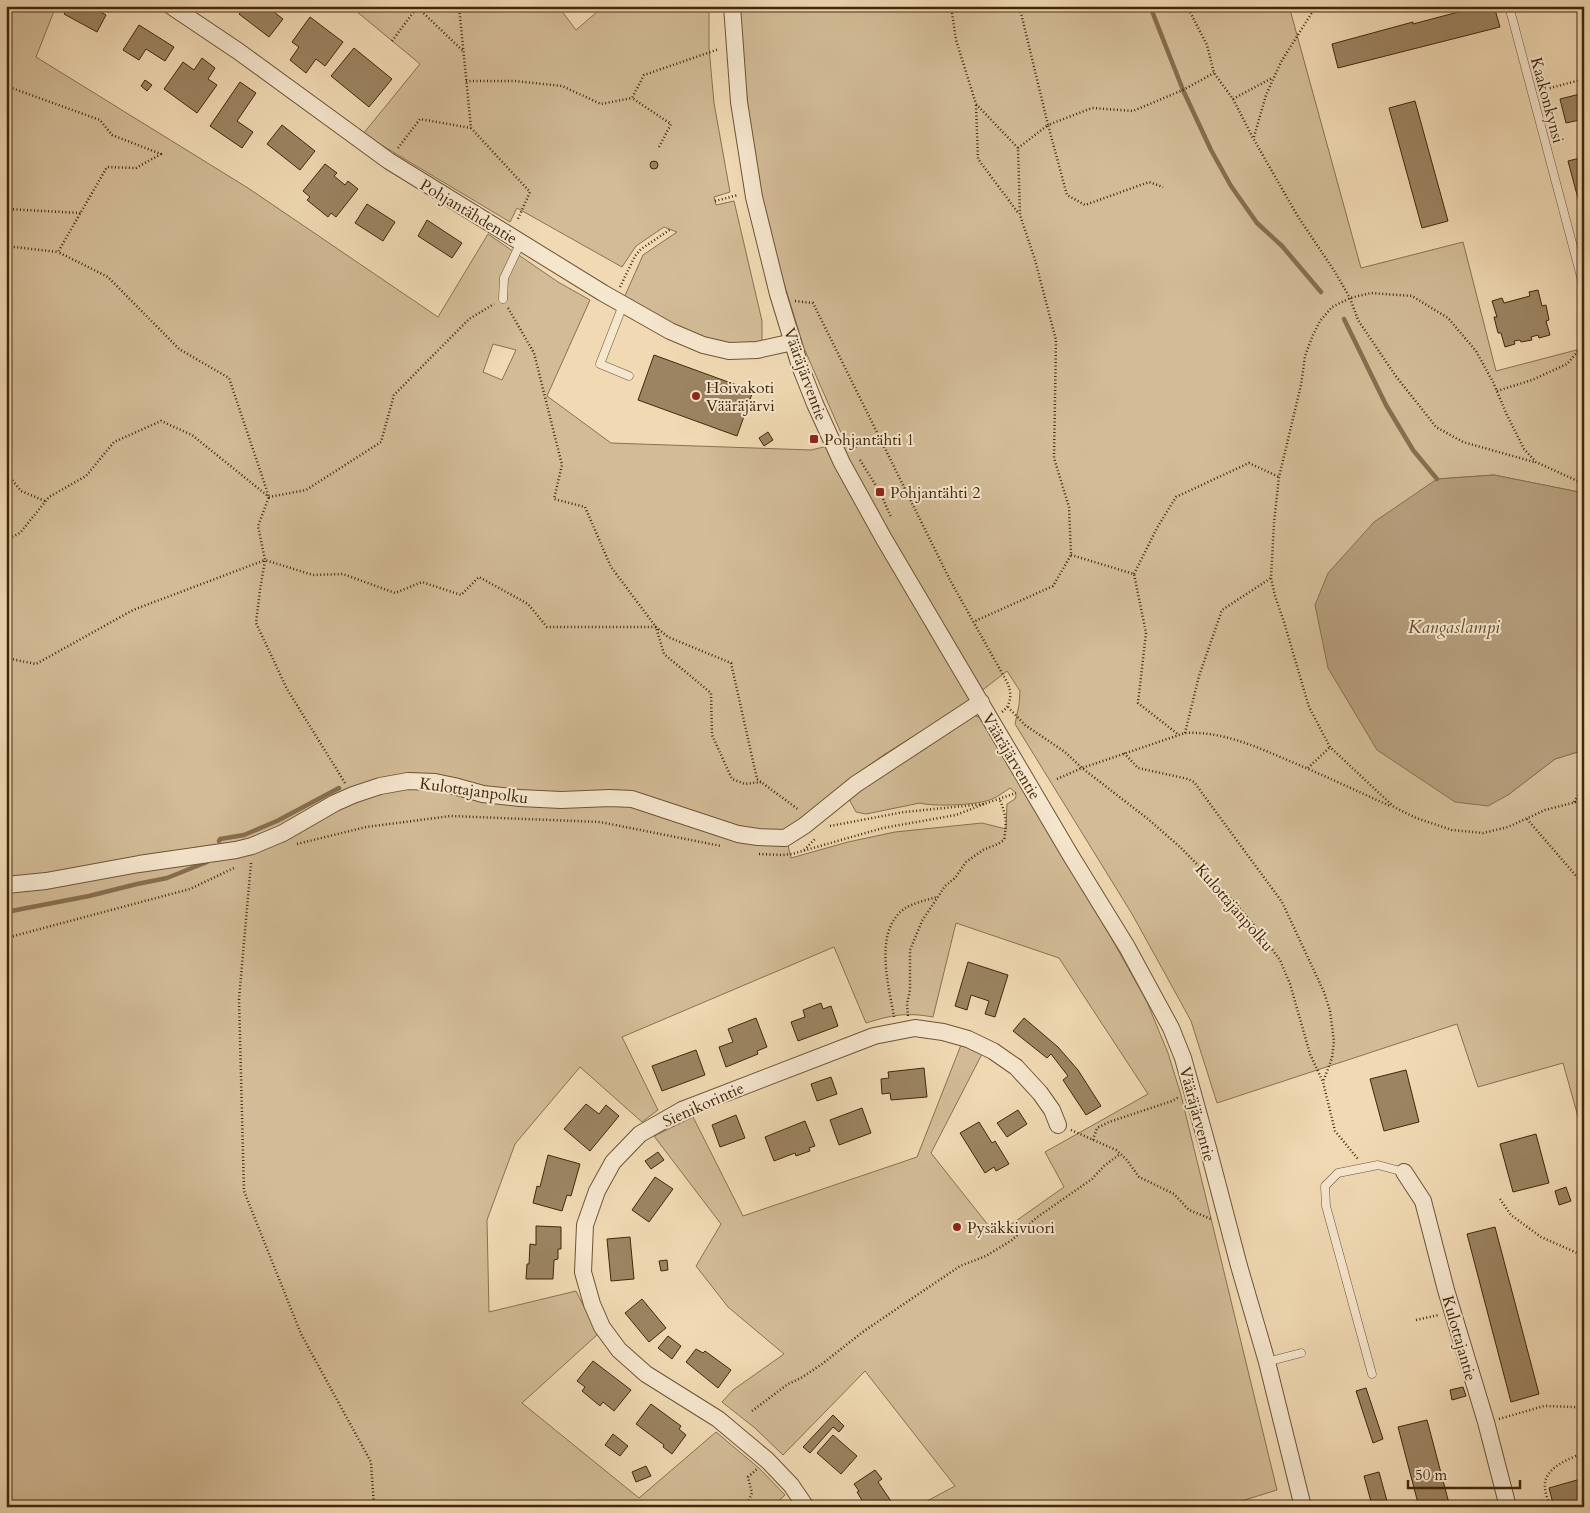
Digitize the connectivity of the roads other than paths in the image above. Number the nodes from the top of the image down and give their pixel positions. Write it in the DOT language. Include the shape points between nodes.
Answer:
graph roads {
  1 [pos="171,6"];
  2 [pos="732,6"];
  3 [pos="1509,6"];
  4 [pos="516,239"];
  5 [pos="1584,288"];
  6 [pos="503,299"];
  7 [pos="619,302"];
  8 [pos="793,342"];
  9 [pos="629,376"];
  10 [pos="981,702"];
  11 [pos="6,885"];
  12 [pos="1058,1125"];
  13 [pos="1404,1172"];
  14 [pos="1301,1354"];
  15 [pos="1267,1362"];
  16 [pos="1372,1374"];
  17 [pos="806,1507"];
  18 [pos="1304,1507"];
  19 [pos="1508,1507"];
  1 -- 4 [label="street, Pohjantähdentie" via="389,161"];
  2 -- 8 [label="street, Vääräjärventie" via="739,102 754,197"];
  3 -- 5 [label="lane, Kaakonkynsi"];
  4 -- 6 [label="lane" via="504,278"];
  4 -- 7 [label="street, Pohjantähdentie"];
  7 -- 8 [label="street, Pohjantähdentie" via="670,331 703,345 730,351 757,350"];
  7 -- 9 [label="lane" via="600,364"];
  8 -- 10 [label="street, Vääräjärventie" via="815,404 842,463"];
  10 -- 11 [label="street, Kulottajanpolku" via="856,784 785,838 738,834 632,800 500,797 435,782 408,781 335,803 252,853 236,850"];
  10 -- 15 [label="street, Vääräjärventie" via="1127,946 1171,1028 1183,1058"];
  12 -- 17 [label="street, Sienikorintie" via="1040,1093 1016,1067 993,1051 968,1039 915,1028 874,1036 682,1110 640,1134 614,1162 597,1191 585,1225 583,1272 602,1327 619,1350 646,1374 718,1419 767,1460 791,1485"];
  13 -- 16 [label="lane" via="1378,1165 1338,1173 1325,1186 1326,1206"];
  13 -- 19 [label="street, Kulottajantie" via="1423,1201"];
  14 -- 15 [label="lane"];
  15 -- 18 [label="street, Vääräjärventie"];
}
